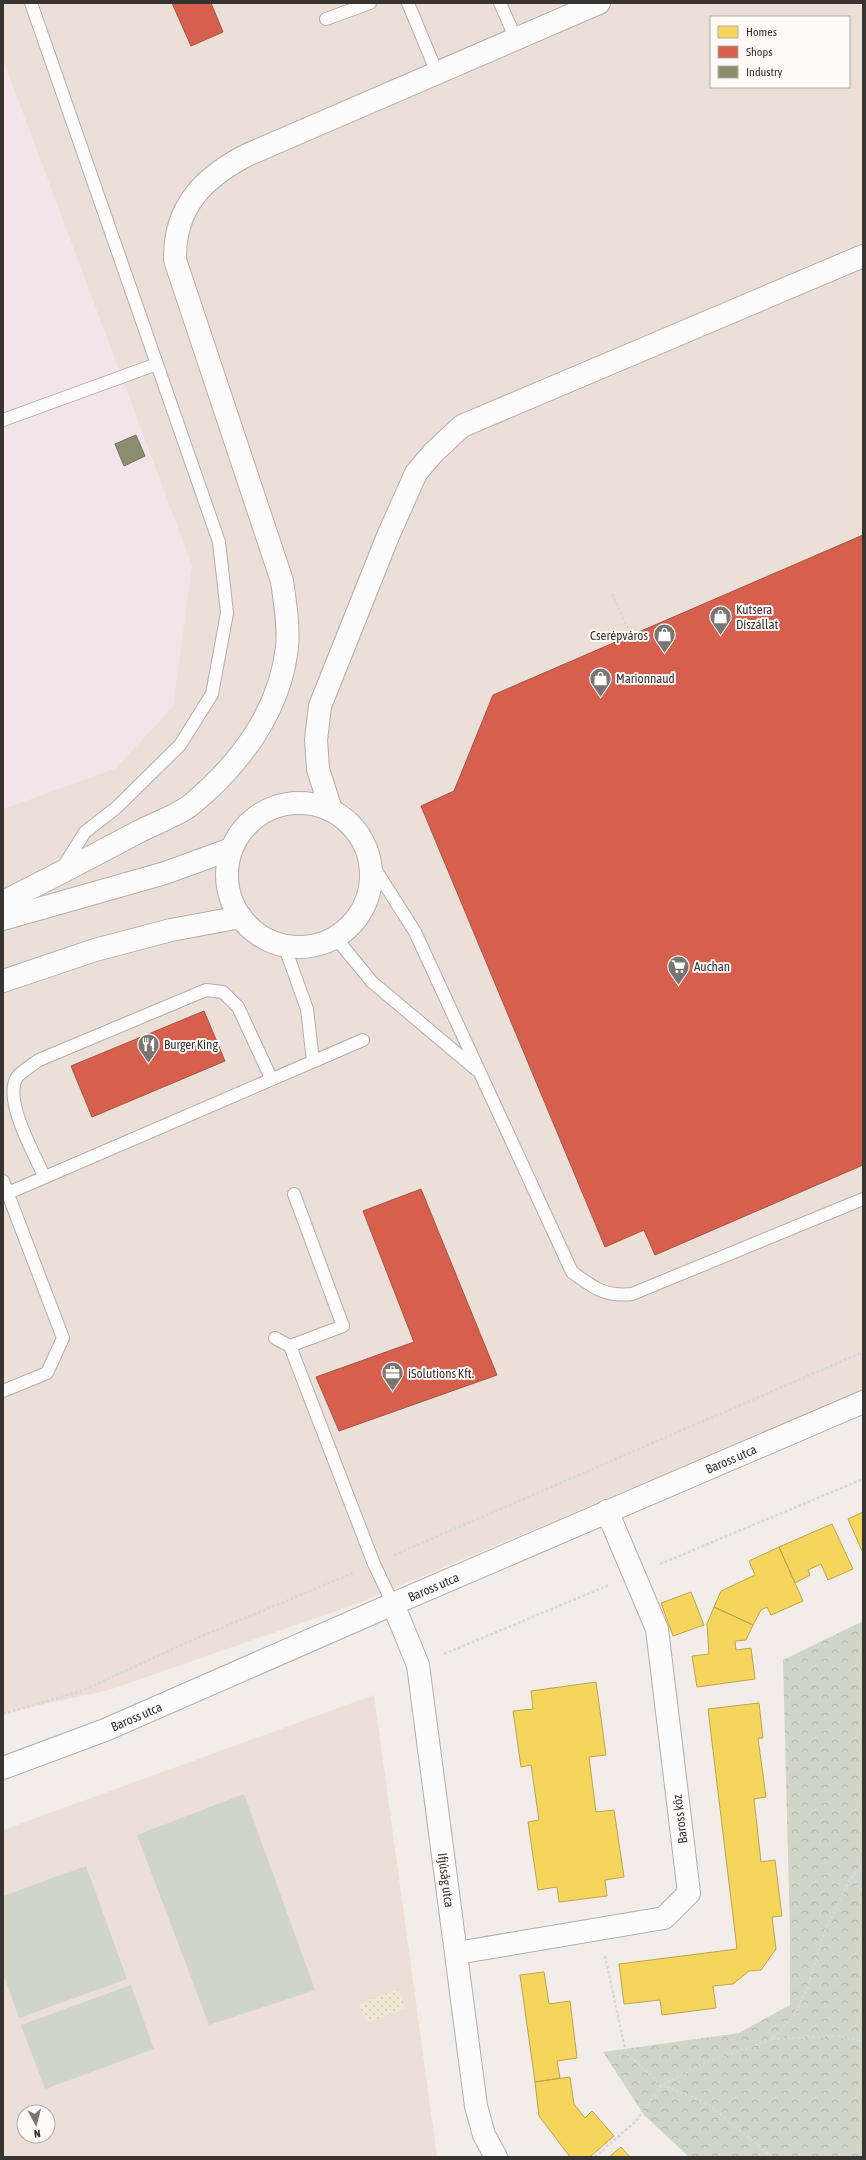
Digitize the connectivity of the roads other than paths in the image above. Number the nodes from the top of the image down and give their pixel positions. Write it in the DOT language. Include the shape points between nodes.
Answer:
graph roads {
  1 [pos="31,3"];
  2 [pos="370,3"];
  3 [pos="408,3"];
  4 [pos="500,3"];
  5 [pos="599,3"];
  6 [pos="326,19"];
  7 [pos="516,39"];
  8 [pos="437,73"];
  9 [pos="863,256"];
  10 [pos="157,364"];
  11 [pos="3,420"];
  12 [pos="331,810"];
  13 [pos="231,849"];
  14 [pos="370,861"];
  15 [pos="59,874"];
  16 [pos="3,902"];
  17 [pos="241,917"];
  18 [pos="3,919"];
  19 [pos="335,938"];
  20 [pos="284,945"];
  21 [pos="3,981"];
  22 [pos="363,1040"];
  23 [pos="313,1061"];
  24 [pos="480,1073"];
  25 [pos="271,1078"];
  26 [pos="44,1176"];
  27 [pos="3,1181"];
  28 [pos="8,1192"];
  29 [pos="294,1194"];
  30 [pos="863,1199"];
  31 [pos="275,1338"];
  32 [pos="290,1346"];
  33 [pos="3,1391"];
  34 [pos="863,1402"];
  35 [pos="607,1511"];
  36 [pos="393,1604"];
  37 [pos="3,1768"];
  38 [pos="456,1952"];
  39 [pos="496,2157"];
  1 -- 10 [label="lane"];
  2 -- 6 [label="lane"];
  3 -- 8 [label="lane"];
  4 -- 7 [label="lane"];
  5 -- 7 [label="street"];
  7 -- 8 [label="street"];
  8 -- 15 [label="street" via="231,164 202,186 189,204 177,232 175,260 282,581 287,613 287,646 282,674 269,711 251,743 191,805"];
  9 -- 12 [label="street" via="462,426 433,453 416,473 320,706 316,740 318,768"];
  10 -- 11 [label="lane"];
  10 -- 15 [label="lane" via="219,542 227,613 212,694 180,745 116,808 85,832"];
  12 -- 13 [label="street" via="312,804 292,803 272,808 255,818 241,832"];
  12 -- 14 [label="street" via="348,821 358,833"];
  13 -- 17 [label="street" via="227,867 228,884 232,901"];
  13 -- 18 [label="street" via="165,873"];
  14 -- 19 [label="street" via="371,884 365,905 352,924"];
  14 -- 24 [label="lane" via="415,932"];
  15 -- 16 [label="street"];
  17 -- 20 [label="street" via="257,933"];
  17 -- 21 [label="street" via="171,930 95,950"];
  19 -- 20 [label="street" via="318,944"];
  19 -- 24 [label="lane" via="372,982"];
  20 -- 23 [label="lane" via="307,1009"];
  22 -- 23 [label="lane"];
  23 -- 25 [label="lane"];
  24 -- 30 [label="lane" via="572,1272 598,1290 618,1296 632,1294"];
  25 -- 26 [label="lane"];
  25 -- 26 [label="lane" via="238,1007 223,992 206,990 39,1060 18,1077 13,1090 15,1109"];
  26 -- 28 [label="lane"];
  27 -- 28 [label="lane"];
  28 -- 33 [label="lane" via="63,1338 47,1373"];
  29 -- 32 [label="lane" via="343,1326"];
  31 -- 32 [label="lane"];
  32 -- 36 [label="lane" via="374,1564"];
  34 -- 35 [label="street, Baross utca"];
  35 -- 36 [label="street, Baross utca"];
  35 -- 38 [label="street, Baross köz" via="657,1629 689,1893 664,1918"];
  36 -- 37 [label="street, Baross utca" via="105,1730"];
  36 -- 38 [label="street, Ifjúság utca" via="418,1665"];
  38 -- 39 [label="street, Ifjúság utca" via="476,2106 484,2135"];
}
